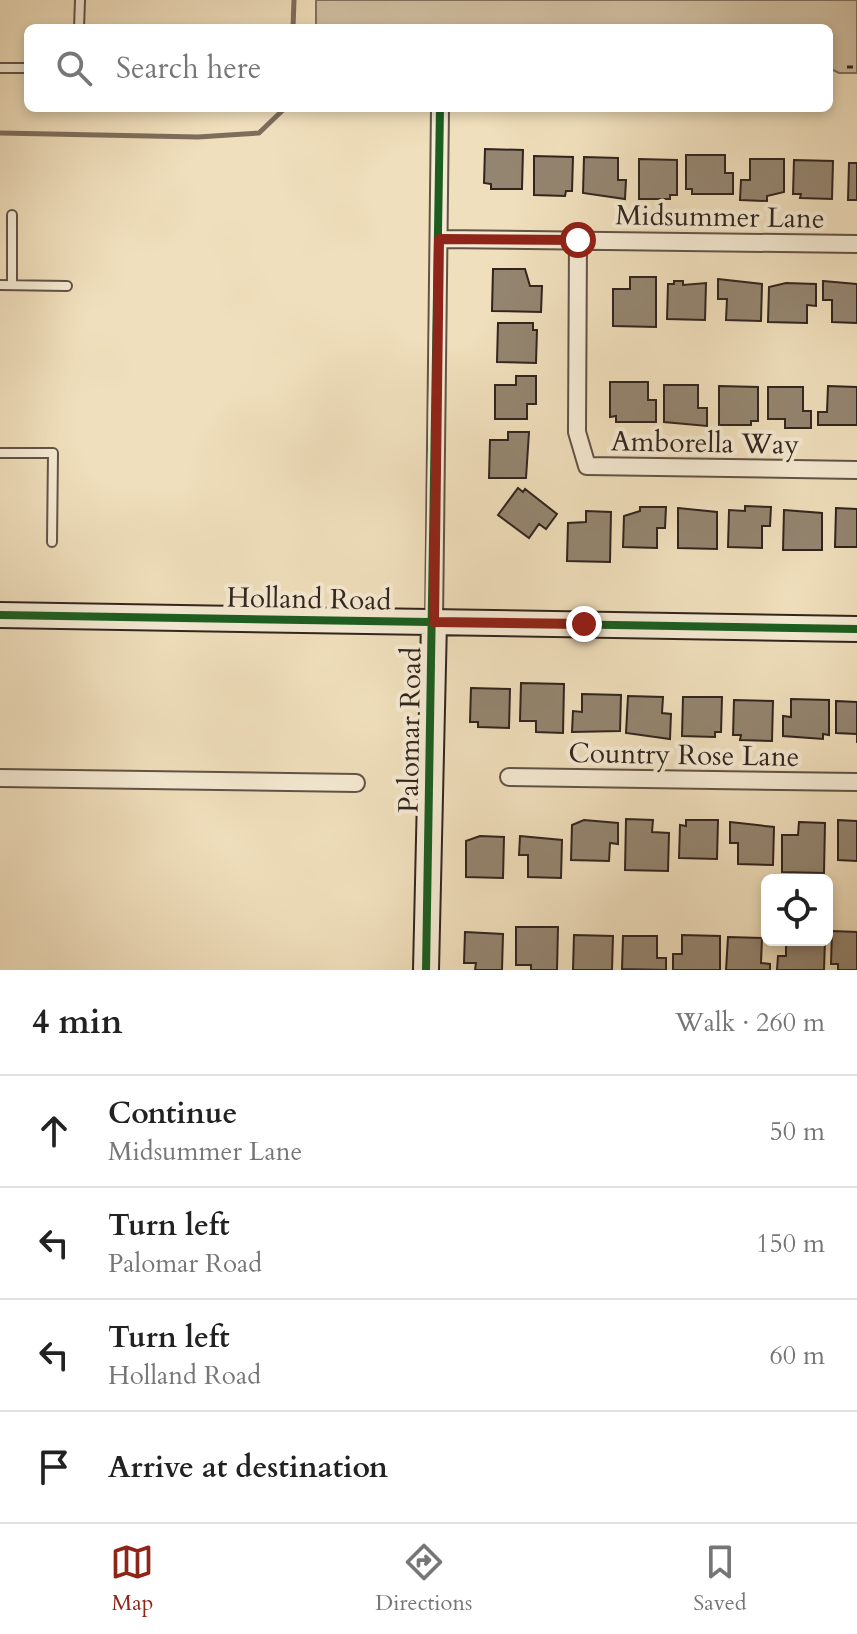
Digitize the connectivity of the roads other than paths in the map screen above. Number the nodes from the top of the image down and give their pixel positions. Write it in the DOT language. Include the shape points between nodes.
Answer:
graph roads {
  1 [pos="80,0"];
  2 [pos="79,24"];
  3 [pos="0,68"];
  4 [pos="24,68"];
  5 [pos="440,112"];
  6 [pos="12,215"];
  7 [pos="439,239"];
  8 [pos="578,240"];
  9 [pos="857,244"];
  10 [pos="0,285"];
  11 [pos="12,285"];
  12 [pos="67,286"];
  13 [pos="0,453"];
  14 [pos="857,470"];
  15 [pos="52,542"];
  16 [pos="0,615"];
  17 [pos="434,622"];
  18 [pos="857,629"];
  19 [pos="509,777"];
  20 [pos="0,778"];
  21 [pos="857,782"];
  22 [pos="356,783"];
  23 [pos="426,970"];
  1 -- 2 [label="lane"];
  3 -- 4 [label="lane"];
  5 -- 7 [label="street, Palomar Road"];
  6 -- 11 [label="lane"];
  7 -- 8 [label="street, Midsummer Lane"];
  7 -- 17 [label="street, Palomar Road"];
  8 -- 9 [label="street, Midsummer Lane"];
  8 -- 14 [label="street, Amborella Way" via="577,432 587,466"];
  10 -- 11 [label="lane"];
  11 -- 12 [label="lane"];
  13 -- 15 [label="lane" via="53,453"];
  16 -- 17 [label="main road, Holland Road"];
  17 -- 18 [label="main road, Holland Road"];
  17 -- 23 [label="main road, Palomar Road"];
  19 -- 21 [label="street, Country Rose Lane"];
  20 -- 22 [label="street"];
}
